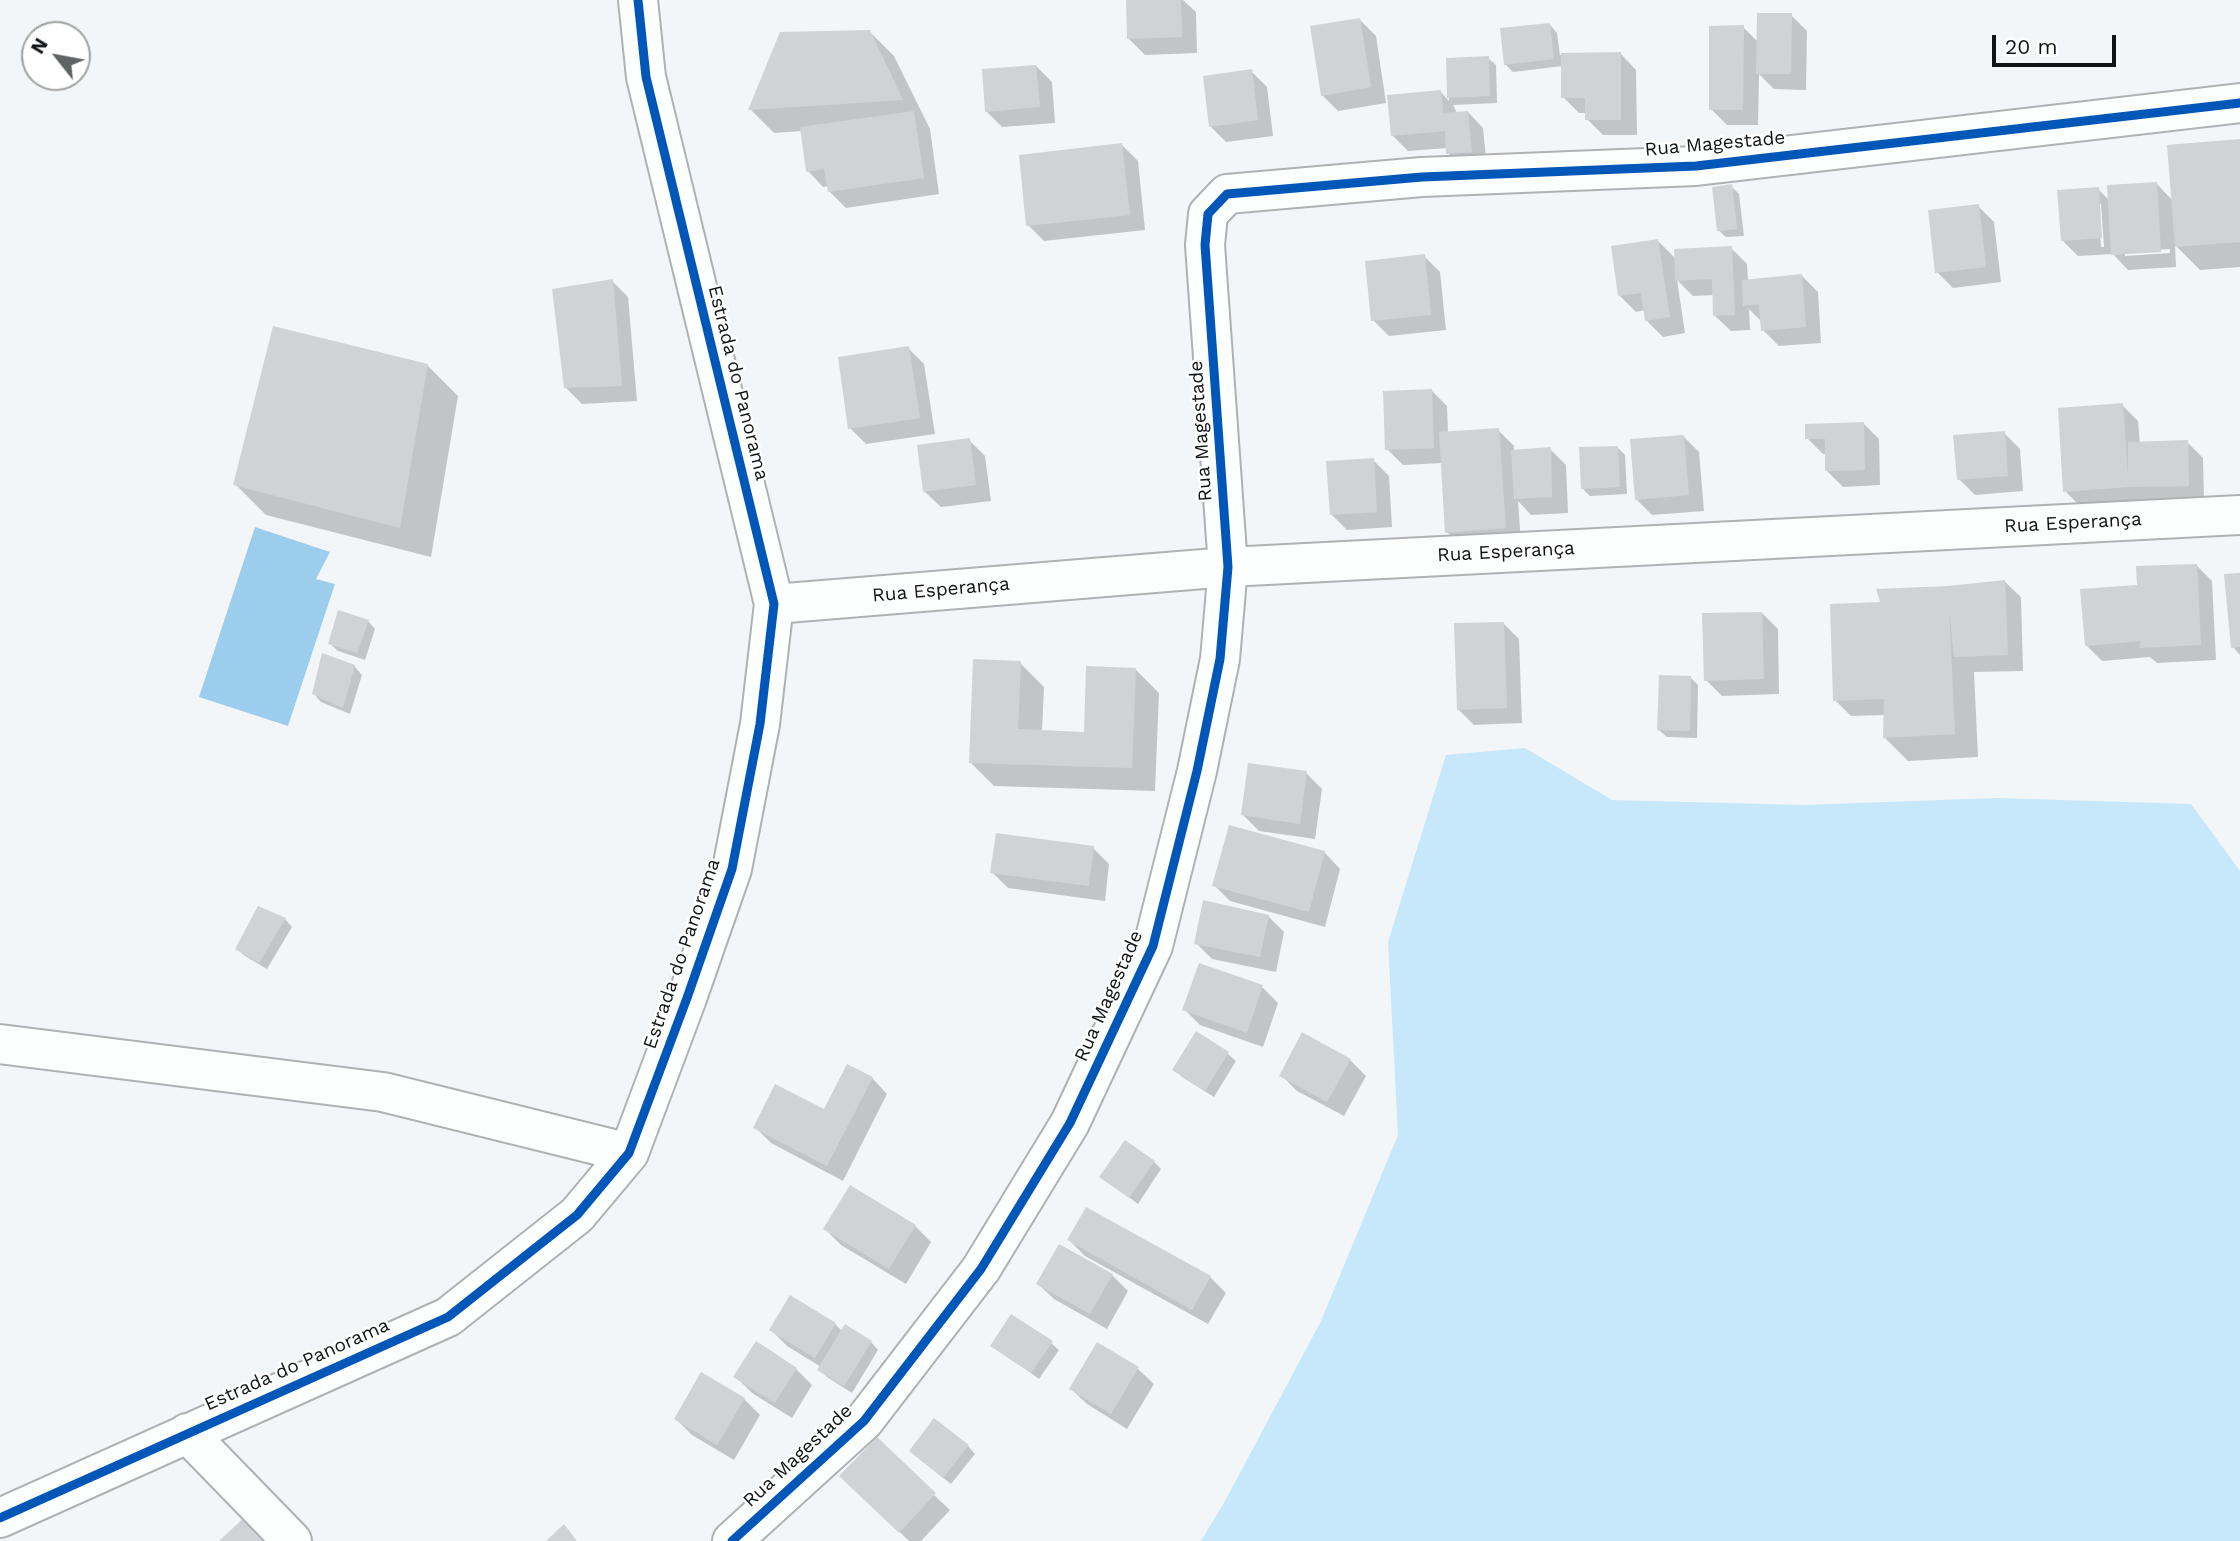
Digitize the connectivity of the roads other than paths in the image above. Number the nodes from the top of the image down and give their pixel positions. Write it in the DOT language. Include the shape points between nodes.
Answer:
graph roads {
  1 [pos="638,0"];
  2 [pos="2240,103"];
  3 [pos="2240,515"];
  4 [pos="1228,567"];
  5 [pos="774,604"];
  6 [pos="0,1044"];
  7 [pos="629,1153"];
  8 [pos="187,1433"];
  9 [pos="0,1518"];
  10 [pos="292,1541"];
  11 [pos="732,1541"];
  1 -- 5 [label="street, Estrada do Panorama" via="646,76"];
  2 -- 4 [label="street, Rua Magestade" via="1696,166 1422,177 1227,194 1208,214 1205,245"];
  3 -- 4 [label="street, Rua Esperança"];
  4 -- 5 [label="street, Rua Esperança"];
  4 -- 11 [label="street, Rua Magestade" via="1220,659 1153,946 1070,1123 981,1269 864,1421"];
  5 -- 7 [label="street, Estrada do Panorama" via="760,724 732,869"];
  6 -- 7 [label="street" via="383,1092"];
  7 -- 8 [label="street, Estrada do Panorama" via="577,1215 448,1317"];
  8 -- 9 [label="street, Estrada do Panorama"];
  8 -- 10 [label="street"];
}
